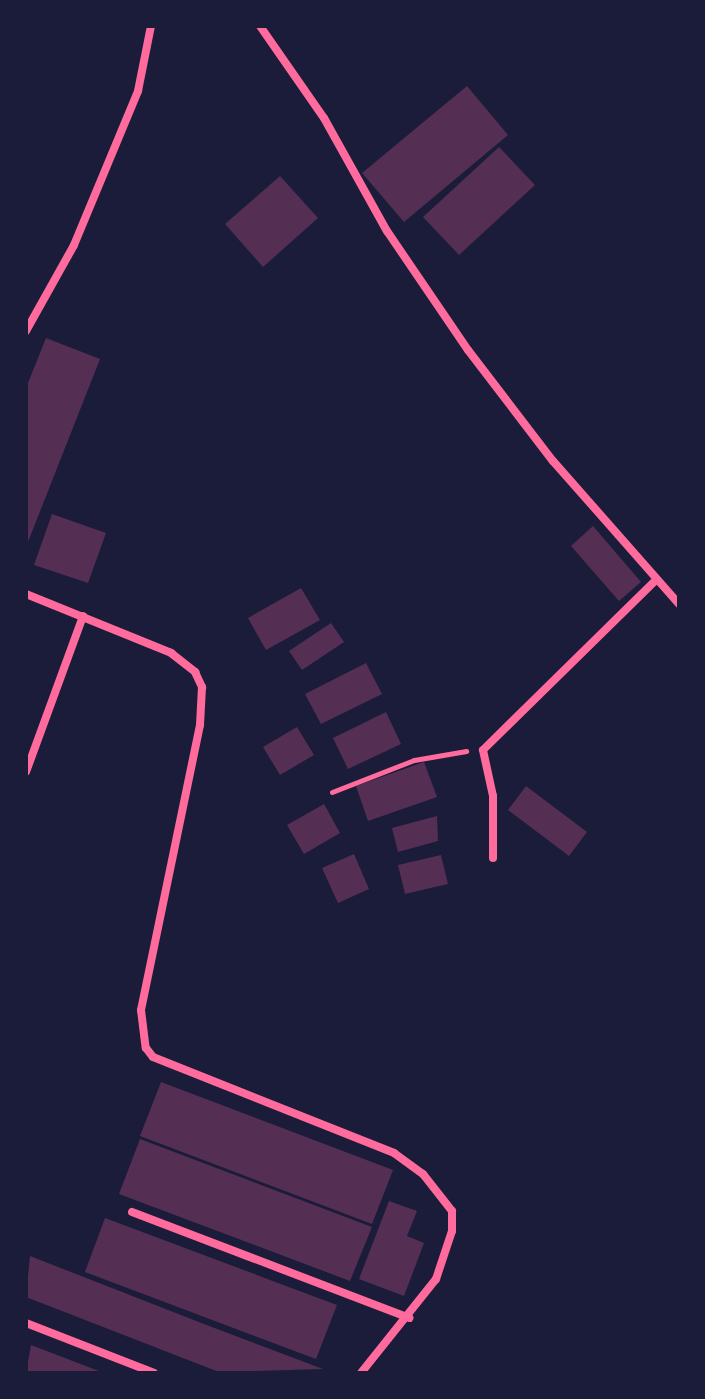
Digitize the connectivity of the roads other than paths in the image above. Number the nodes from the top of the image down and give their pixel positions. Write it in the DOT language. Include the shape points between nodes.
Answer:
graph roads {
  1 [pos="151,26"];
  2 [pos="260,26"];
  3 [pos="26,331"];
  4 [pos="656,580"];
  5 [pos="26,594"];
  6 [pos="679,604"];
  7 [pos="83,616"];
  8 [pos="26,772"];
  9 [pos="493,858"];
  10 [pos="132,1212"];
  11 [pos="409,1318"];
  12 [pos="26,1323"];
  13 [pos="154,1373"];
  14 [pos="361,1373"];
  1 -- 3 [label="street" via="138,91 74,245"];
  2 -- 4 [label="street" via="324,118 387,231 468,350 553,461"];
  4 -- 6 [label="street"];
  4 -- 9 [label="street" via="483,750 493,796"];
  5 -- 7 [label="street"];
  7 -- 8 [label="street"];
  7 -- 11 [label="street" via="171,653 195,672 202,687 200,725 141,1010 146,1048 153,1057 394,1153 441,1192 452,1211 452,1231 436,1279"];
  10 -- 11 [label="street"];
  11 -- 14 [label="street"];
  12 -- 13 [label="street"];
}
